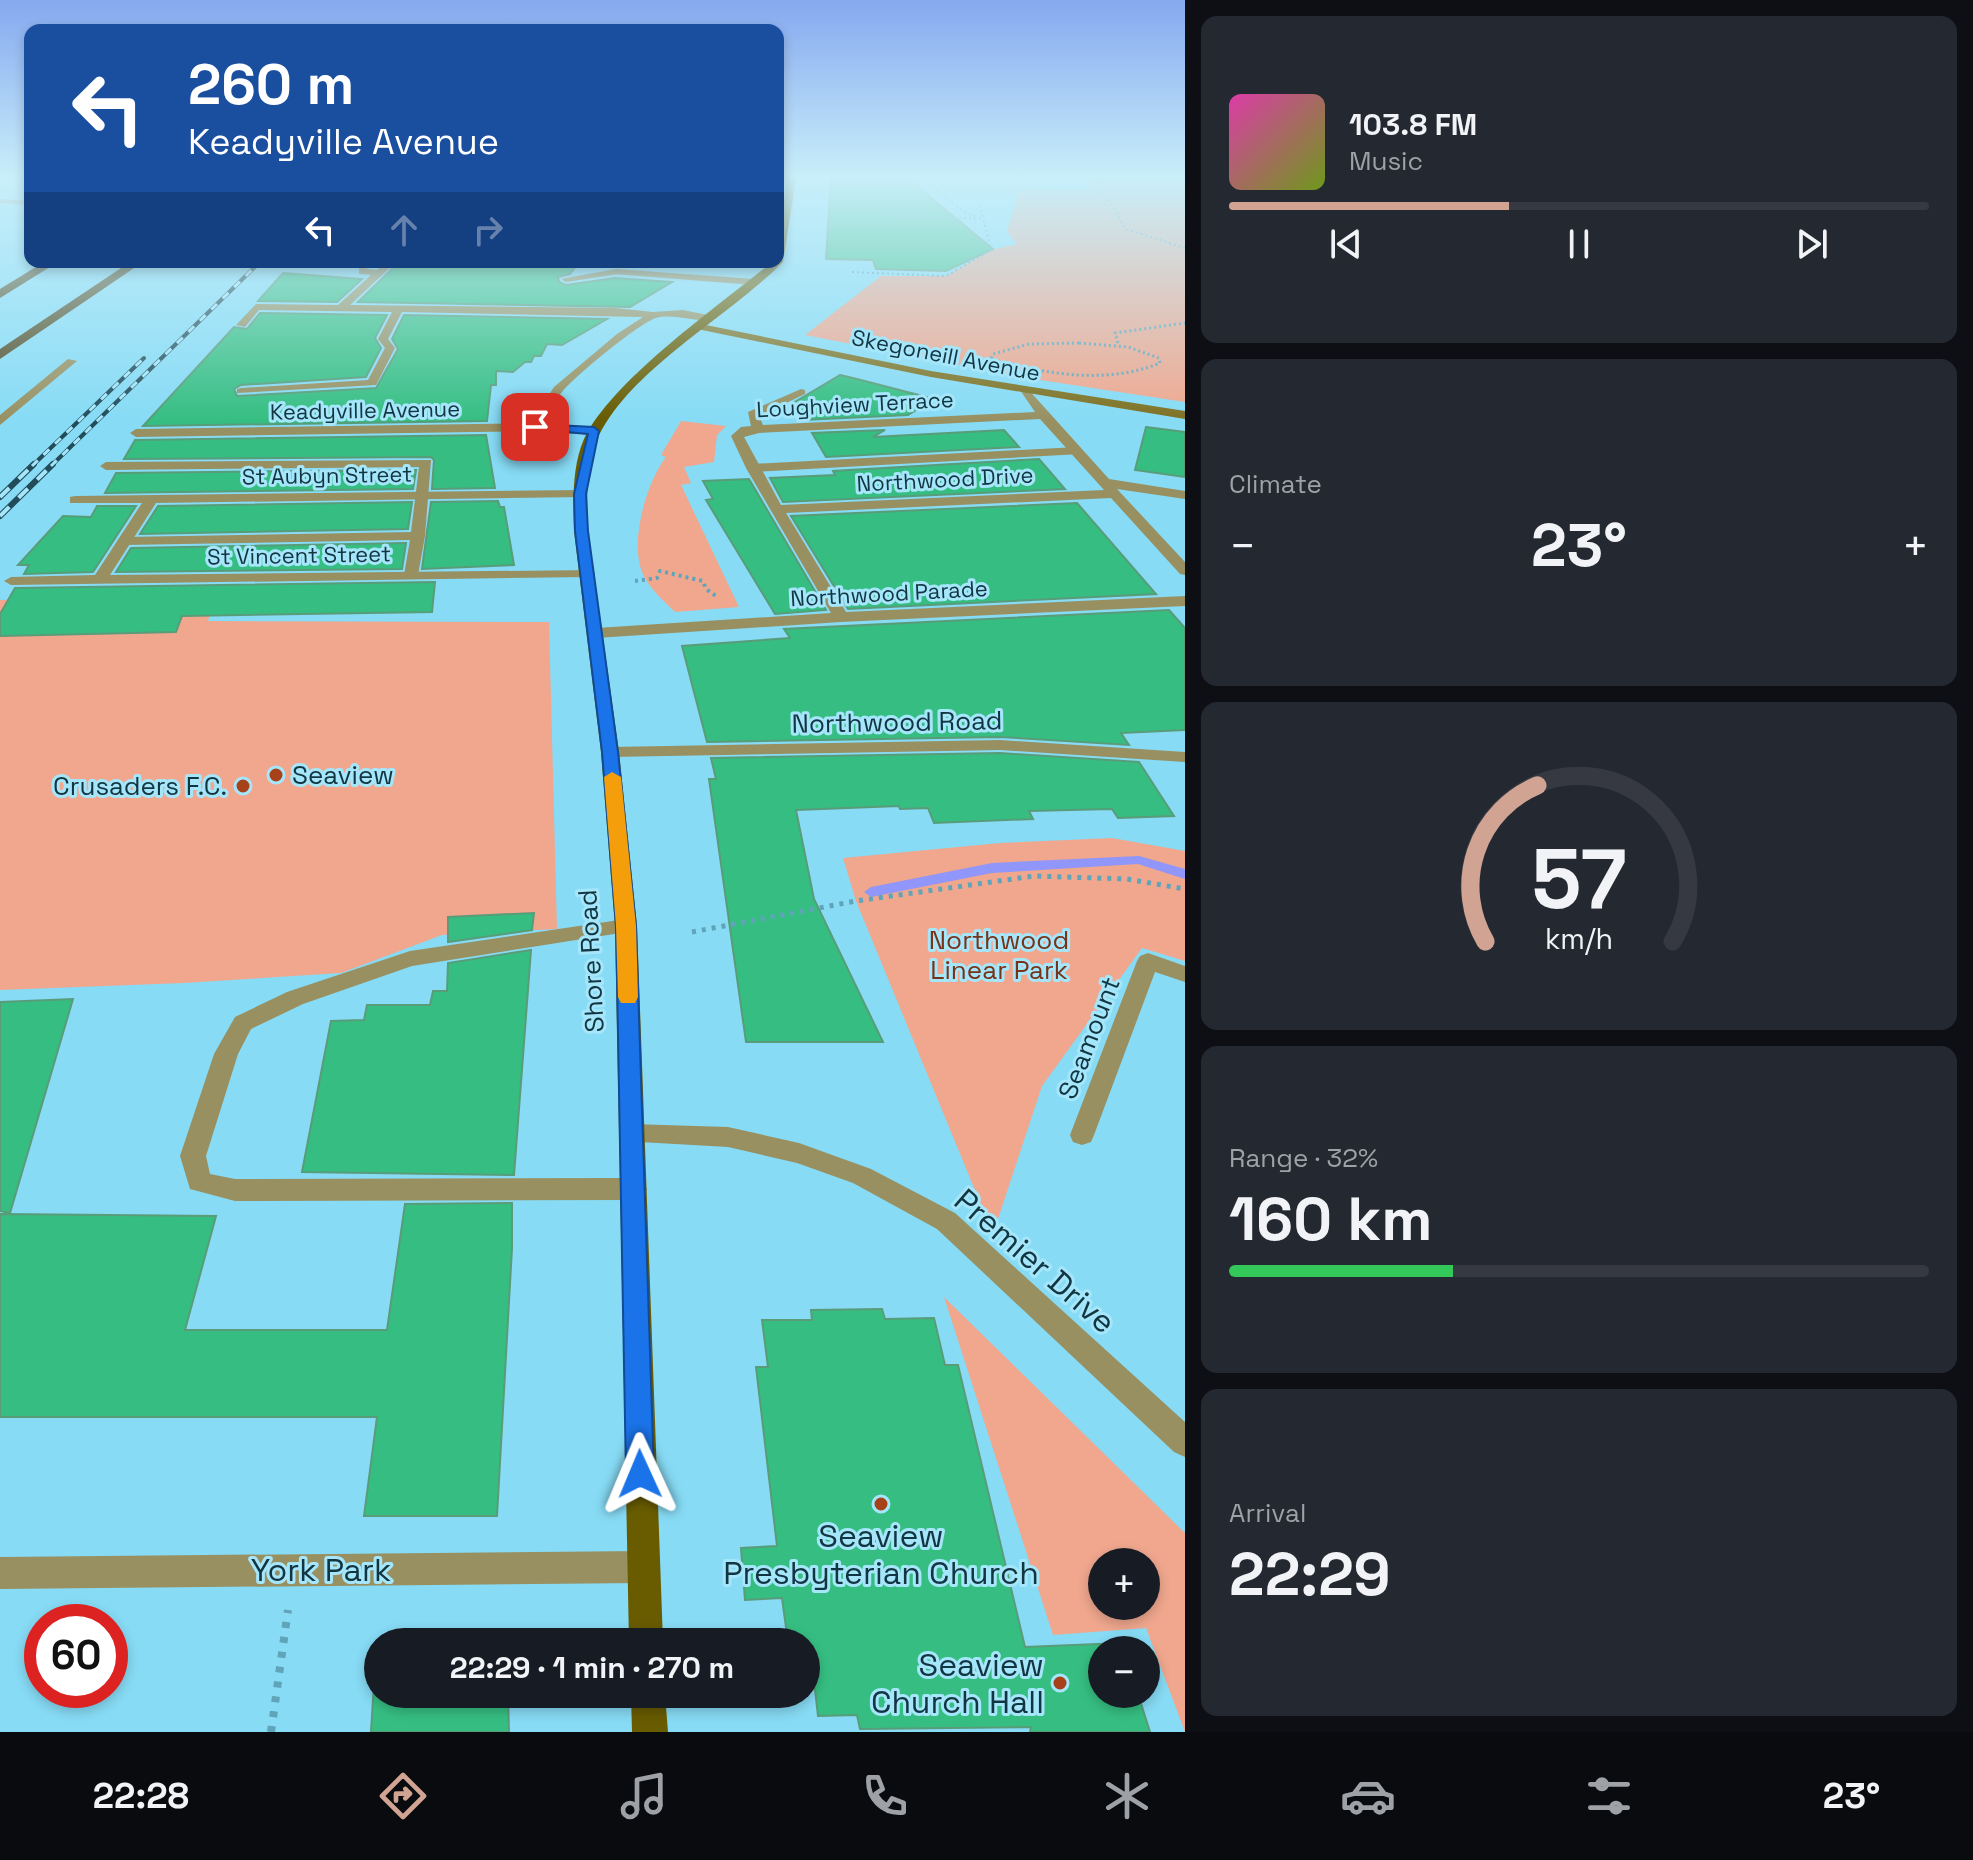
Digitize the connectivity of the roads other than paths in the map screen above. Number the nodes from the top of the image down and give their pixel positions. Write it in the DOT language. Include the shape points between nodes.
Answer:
graph roads {
  1 [pos="42,268"];
  2 [pos="128,268"];
  3 [pos="363,268"];
  4 [pos="384,268"];
  5 [pos="771,268"];
  6 [pos="379,273"];
  7 [pos="566,279"];
  8 [pos="754,282"];
  9 [pos="0,294"];
  10 [pos="341,308"];
  11 [pos="398,309"];
  12 [pos="653,315"];
  13 [pos="713,317"];
  14 [pos="241,325"];
  15 [pos="701,327"];
  16 [pos="0,355"];
  17 [pos="72,361"];
  18 [pos="1026,390"];
  19 [pos="241,391"];
  20 [pos="801,392"];
  21 [pos="1043,415"];
  22 [pos="1185,415"];
  23 [pos="0,421"];
  24 [pos="535,427"];
  25 [pos="759,429"];
  26 [pos="594,431"];
  27 [pos="136,433"];
  28 [pos="1077,451"];
  29 [pos="106,466"];
  30 [pos="752,468"];
  31 [pos="1111,488"];
  32 [pos="580,494"];
  33 [pos="1185,495"];
  34 [pos="423,496"];
  35 [pos="152,499"];
  36 [pos="75,500"];
  37 [pos="777,509"];
  38 [pos="418,536"];
  39 [pos="124,541"];
  40 [pos="1185,571"];
  41 [pos="588,573"];
  42 [pos="411,575"];
  43 [pos="100,579"];
  44 [pos="11,581"];
  45 [pos="1185,601"];
  46 [pos="841,617"];
  47 [pos="596,633"];
  48 [pos="610,752"];
  49 [pos="1185,757"];
  50 [pos="626,926"];
  51 [pos="1185,974"];
  52 [pos="631,1134"];
  53 [pos="1082,1135"];
  54 [pos="634,1189"];
  55 [pos="1185,1442"];
  56 [pos="643,1567"];
  57 [pos="0,1573"];
  58 [pos="645,1628"];
  59 [pos="649,1708"];
  60 [pos="650,1732"];
  1 -- 9 [label="highway"];
  2 -- 16 [label="highway"];
  3 -- 6 [label="street" via="362,272"];
  4 -- 6 [label="street"];
  5 -- 8 [label="main road, Shore Road"];
  6 -- 10 [label="street"];
  7 -- 8 [label="street" via="616,272"];
  8 -- 13 [label="main road, Shore Road"];
  10 -- 11 [label="street"];
  10 -- 14 [label="street" via="256,307"];
  11 -- 12 [label="street"];
  11 -- 19 [label="street" via="383,339 390,348 372,383"];
  12 -- 13 [label="street"];
  12 -- 24 [label="street" via="558,389"];
  13 -- 15 [label="main road, Shore Road"];
  15 -- 18 [label="street, Skegoneill Avenue"];
  15 -- 26 [label="main road, Shore Road" via="623,392"];
  17 -- 23 [label="street"];
  18 -- 21 [label="street"];
  18 -- 22 [label="street, Skegoneill Avenue"];
  20 -- 25 [label="street" via="752,415"];
  21 -- 25 [label="street, Loughview Terrace"];
  21 -- 28 [label="street"];
  24 -- 26 [label="street, Keadyville Avenue"];
  24 -- 27 [label="street, Keadyville Avenue"];
  25 -- 30 [label="street, Loughview Terrace" via="737,436"];
  26 -- 32 [label="main road, Shore Road"];
  28 -- 30 [label="street"];
  28 -- 31 [label="street"];
  29 -- 34 [label="street" via="426,463"];
  30 -- 37 [label="street, Loughview Terrace"];
  31 -- 33 [label="street, Northwood Drive"];
  31 -- 37 [label="street, Northwood Drive"];
  31 -- 40 [label="street"];
  32 -- 34 [label="street, St Aubyn Street"];
  32 -- 41 [label="main road, Shore Road"];
  34 -- 35 [label="street, St Aubyn Street"];
  34 -- 38 [label="street"];
  35 -- 36 [label="street, St Aubyn Street"];
  35 -- 39 [label="street"];
  37 -- 46 [label="street, Loughview Terrace"];
  38 -- 39 [label="street"];
  38 -- 42 [label="street"];
  39 -- 43 [label="street"];
  41 -- 42 [label="street, St Vincent Street"];
  41 -- 47 [label="main road, Shore Road"];
  42 -- 43 [label="street, St Vincent Street"];
  43 -- 44 [label="street, St Vincent Street"];
  45 -- 46 [label="street, Northwood Parade"];
  46 -- 47 [label="street, Northwood Parade"];
  47 -- 48 [label="main road, Shore Road"];
  48 -- 49 [label="street, Northwood Road" via="1000,745"];
  48 -- 50 [label="main road, Shore Road"];
  50 -- 52 [label="main road, Shore Road"];
  50 -- 54 [label="street" via="410,959 295,998 243,1023 226,1054 193,1156 199,1182 235,1190"];
  51 -- 53 [label="street, Seamount" via="1148,961"];
  52 -- 54 [label="main road, Shore Road"];
  52 -- 55 [label="street, Premier Drive" via="728,1137 799,1153 862,1176 946,1221"];
  54 -- 56 [label="main road, Shore Road"];
  56 -- 57 [label="street, York Park"];
  56 -- 58 [label="main road, Shore Road"];
  59 -- 60 [label="main road"];
}
